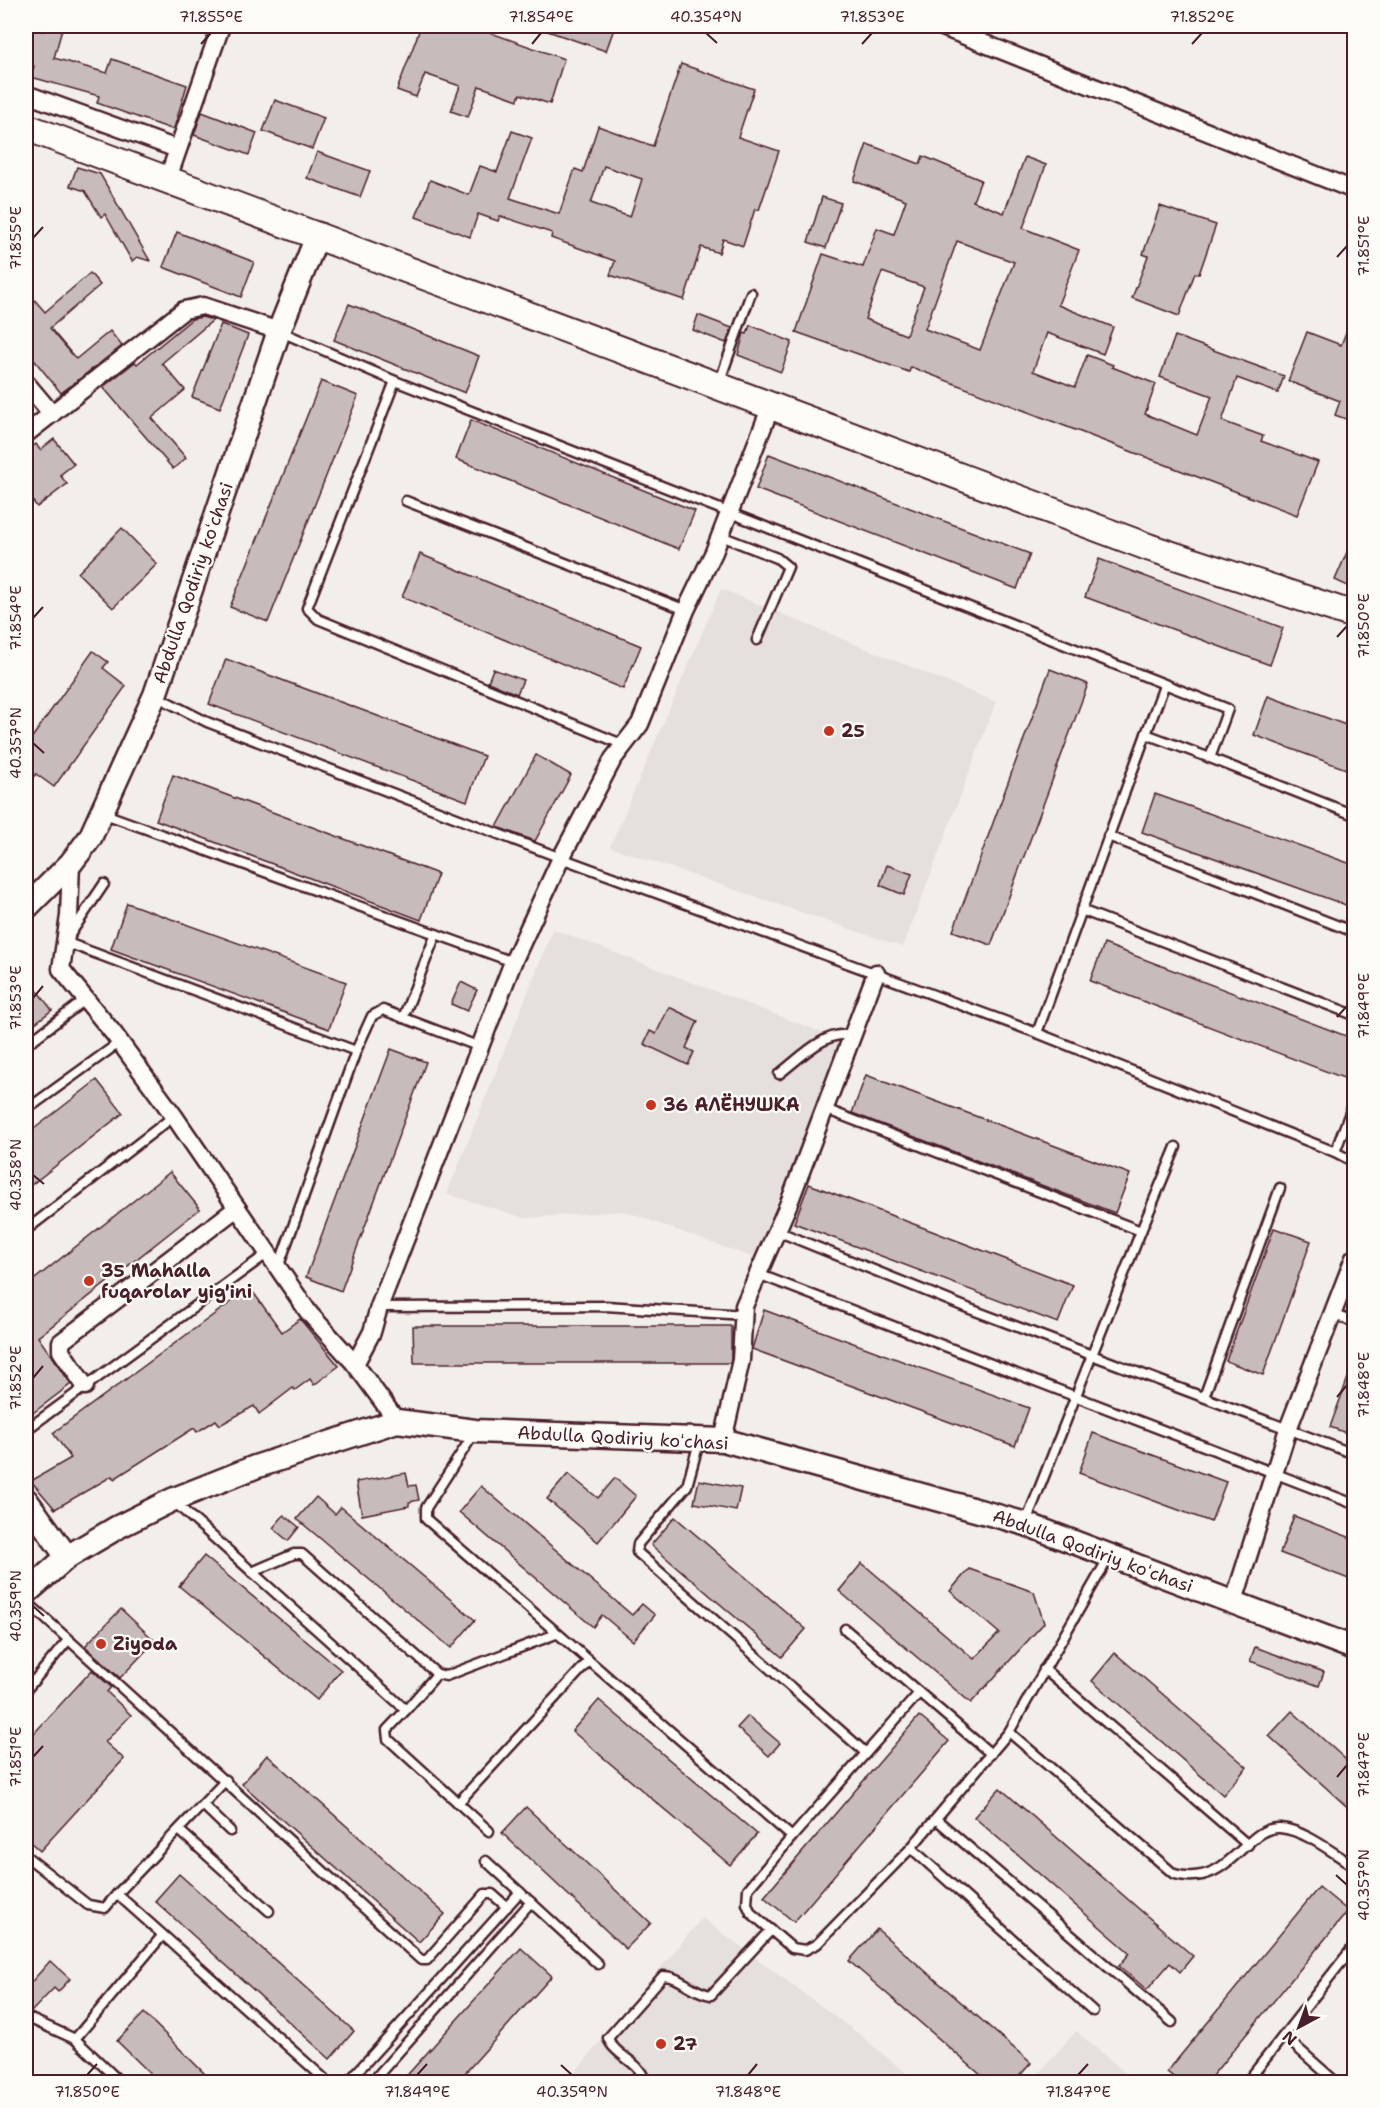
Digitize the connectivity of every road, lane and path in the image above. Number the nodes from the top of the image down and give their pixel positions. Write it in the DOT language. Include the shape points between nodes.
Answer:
graph roads {
  1 [pos="221,26"];
  2 [pos="940,26"];
  3 [pos="26,94"];
  4 [pos="26,127"];
  5 [pos="177,149"];
  6 [pos="167,181"];
  7 [pos="1354,190"];
  8 [pos="318,234"];
  9 [pos="751,293"];
  10 [pos="279,331"];
  11 [pos="395,381"];
  12 [pos="26,383"];
  13 [pos="718,385"];
  14 [pos="771,406"];
  15 [pos="52,414"];
  16 [pos="26,434"];
  17 [pos="406,501"];
  18 [pos="730,513"];
  19 [pos="721,536"];
  20 [pos="686,610"];
  21 [pos="1354,615"];
  22 [pos="757,640"];
  23 [pos="1164,686"];
  24 [pos="155,695"];
  25 [pos="1146,734"];
  26 [pos="624,745"];
  27 [pos="1210,758"];
  28 [pos="102,813"];
  29 [pos="1354,815"];
  30 [pos="1108,836"];
  31 [pos="561,858"];
  32 [pos="71,863"];
  33 [pos="104,884"];
  34 [pos="26,908"];
  35 [pos="1080,910"];
  36 [pos="1354,932"];
  37 [pos="436,934"];
  38 [pos="65,942"];
  39 [pos="513,962"];
  40 [pos="876,973"];
  41 [pos="86,999"];
  42 [pos="1354,1015"];
  43 [pos="403,1018"];
  44 [pos="1038,1034"];
  45 [pos="852,1036"];
  46 [pos="120,1042"];
  47 [pos="26,1045"];
  48 [pos="480,1047"];
  49 [pos="356,1051"];
  50 [pos="779,1074"];
  51 [pos="1354,1102"];
  52 [pos="825,1109"];
  53 [pos="26,1110"];
  54 [pos="174,1116"];
  55 [pos="1176,1147"];
  56 [pos="1335,1152"];
  57 [pos="1354,1162"];
  58 [pos="1281,1188"];
  59 [pos="237,1208"];
  60 [pos="26,1230"];
  61 [pos="777,1231"];
  62 [pos="1140,1231"];
  63 [pos="268,1252"];
  64 [pos="1354,1258"];
  65 [pos="278,1268"];
  66 [pos="758,1274"];
  67 [pos="379,1307"];
  68 [pos="744,1315"];
  69 [pos="1334,1315"];
  70 [pos="1354,1322"];
  71 [pos="1091,1354"];
  72 [pos="355,1364"];
  73 [pos="85,1386"];
  74 [pos="1204,1397"];
  75 [pos="1075,1398"];
  76 [pos="397,1421"];
  77 [pos="1288,1429"];
  78 [pos="26,1430"];
  79 [pos="475,1431"];
  80 [pos="699,1438"];
  81 [pos="723,1440"];
  82 [pos="1354,1454"];
  83 [pos="1274,1473"];
  84 [pos="26,1500"];
  85 [pos="172,1500"];
  86 [pos="1354,1504"];
  87 [pos="1026,1524"];
  88 [pos="1109,1556"];
  89 [pos="67,1557"];
  90 [pos="252,1572"];
  91 [pos="26,1593"];
  92 [pos="26,1601"];
  93 [pos="1234,1601"];
  94 [pos="845,1629"];
  95 [pos="556,1634"];
  96 [pos="69,1639"];
  97 [pos="1354,1648"];
  98 [pos="589,1661"];
  99 [pos="1044,1669"];
  100 [pos="437,1674"];
  101 [pos="26,1690"];
  102 [pos="919,1692"];
  103 [pos="406,1710"];
  104 [pos="1009,1732"];
  105 [pos="866,1754"];
  106 [pos="991,1754"];
  107 [pos="226,1780"];
  108 [pos="458,1803"];
  109 [pos="203,1805"];
  110 [pos="936,1819"];
  111 [pos="179,1830"];
  112 [pos="230,1831"];
  113 [pos="489,1831"];
  114 [pos="792,1837"];
  115 [pos="1248,1845"];
  116 [pos="911,1848"];
  117 [pos="26,1856"];
  118 [pos="486,1861"];
  119 [pos="1354,1866"];
  120 [pos="520,1892"];
  121 [pos="117,1894"];
  122 [pos="531,1902"];
  123 [pos="507,1907"];
  124 [pos="269,1911"];
  125 [pos="771,1930"];
  126 [pos="162,1936"];
  127 [pos="1354,1946"];
  128 [pos="598,1964"];
  129 [pos="1094,2011"];
  130 [pos="26,2017"];
  131 [pos="1172,2022"];
  132 [pos="1284,2036"];
  133 [pos="75,2039"];
  134 [pos="120,2082"];
  135 [pos="328,2082"];
  136 [pos="348,2082"];
  137 [pos="372,2082"];
  138 [pos="640,2082"];
  139 [pos="1247,2082"];
  140 [pos="1336,2082"];
  1 -- 5 [label="street"];
  2 -- 7 [label="street"];
  3 -- 5 [label="street"];
  4 -- 6 [label="main road"];
  5 -- 6 [label="street"];
  6 -- 8 [label="main road"];
  8 -- 10 [label="street, Abdulla Qodiriy koʻchasi"];
  8 -- 13 [label="main road"];
  9 -- 13 [label="lane"];
  10 -- 11 [label="lane"];
  10 -- 15 [label="street" via="203,306 184,310"];
  10 -- 24 [label="street, Abdulla Qodiriy koʻchasi"];
  11 -- 18 [label="lane"];
  11 -- 26 [label="lane" via="307,608 318,619"];
  12 -- 15 [label="street"];
  13 -- 14 [label="main road"];
  14 -- 18 [label="street"];
  14 -- 21 [label="main road" via="1148,547"];
  15 -- 16 [label="street"];
  17 -- 20 [label="lane"];
  18 -- 19 [label="street"];
  18 -- 23 [label="lane"];
  19 -- 20 [label="street"];
  19 -- 22 [label="lane" via="777,558 788,567"];
  20 -- 26 [label="street" via="640,724"];
  23 -- 25 [label="lane"];
  23 -- 27 [label="lane" via="1228,709"];
  24 -- 28 [label="street, Abdulla Qodiriy koʻchasi"];
  24 -- 31 [label="lane" via="207,722"];
  25 -- 27 [label="lane"];
  25 -- 30 [label="lane"];
  26 -- 31 [label="street"];
  27 -- 29 [label="lane"];
  28 -- 32 [label="street, Abdulla Qodiriy koʻchasi"];
  28 -- 37 [label="lane"];
  30 -- 35 [label="lane"];
  30 -- 36 [label="lane"];
  31 -- 39 [label="street"];
  31 -- 40 [label="lane"];
  32 -- 34 [label="street, Abdulla Qodiriy koʻchasi"];
  32 -- 38 [label="street"];
  33 -- 38 [label="lane"];
  35 -- 42 [label="lane"];
  35 -- 44 [label="lane"];
  37 -- 39 [label="lane"];
  37 -- 43 [label="lane"];
  38 -- 41 [label="street" via="61,969"];
  38 -- 49 [label="lane"];
  39 -- 48 [label="street"];
  40 -- 44 [label="lane"];
  40 -- 45 [label="street"];
  41 -- 46 [label="street"];
  41 -- 47 [label="lane"];
  43 -- 48 [label="lane"];
  43 -- 49 [label="lane" via="383,1010 372,1016"];
  44 -- 56 [label="lane"];
  45 -- 50 [label="lane" via="842,1033 826,1039"];
  45 -- 52 [label="street"];
  46 -- 53 [label="lane"];
  46 -- 54 [label="street"];
  48 -- 67 [label="street"];
  49 -- 65 [label="lane"];
  51 -- 56 [label="lane"];
  52 -- 61 [label="street"];
  52 -- 62 [label="lane"];
  54 -- 59 [label="street"];
  54 -- 60 [label="lane"];
  55 -- 62 [label="lane"];
  56 -- 57 [label="lane"];
  58 -- 74 [label="lane"];
  59 -- 63 [label="street"];
  59 -- 73 [label="street" via="61,1342 61,1351"];
  61 -- 66 [label="street"];
  61 -- 71 [label="lane"];
  62 -- 71 [label="lane"];
  63 -- 65 [label="street"];
  63 -- 73 [label="lane"];
  64 -- 69 [label="street"];
  65 -- 72 [label="street" via="309,1313"];
  66 -- 68 [label="street"];
  66 -- 75 [label="lane"];
  67 -- 68 [label="lane" via="606,1306"];
  67 -- 72 [label="street" via="372,1332"];
  68 -- 81 [label="street" via="741,1360"];
  69 -- 70 [label="lane"];
  69 -- 77 [label="street"];
  71 -- 74 [label="lane"];
  71 -- 75 [label="lane"];
  72 -- 76 [label="street"];
  73 -- 78 [label="lane"];
  74 -- 77 [label="lane"];
  75 -- 83 [label="lane"];
  75 -- 87 [label="lane"];
  76 -- 79 [label="street, Abdulla Qodiriy koʻchasi"];
  76 -- 85 [label="street, Abdulla Qodiriy koʻchasi" via="255,1467"];
  77 -- 82 [label="lane"];
  77 -- 83 [label="street"];
  79 -- 80 [label="street, Abdulla Qodiriy koʻchasi"];
  79 -- 95 [label="lane" via="426,1508 426,1518"];
  80 -- 81 [label="street, Abdulla Qodiriy koʻchasi"];
  80 -- 105 [label="lane" via="687,1486 638,1544 636,1552"];
  81 -- 87 [label="street, Abdulla Qodiriy koʻchasi"];
  83 -- 86 [label="lane"];
  83 -- 93 [label="street"];
  84 -- 89 [label="street"];
  85 -- 89 [label="street, Abdulla Qodiriy koʻchasi"];
  85 -- 90 [label="lane"];
  87 -- 88 [label="street, Abdulla Qodiriy koʻchasi"];
  88 -- 93 [label="street, Abdulla Qodiriy koʻchasi"];
  88 -- 99 [label="lane"];
  89 -- 91 [label="street, Abdulla Qodiriy koʻchasi"];
  90 -- 100 [label="lane" via="302,1554"];
  90 -- 103 [label="lane"];
  92 -- 96 [label="lane"];
  93 -- 97 [label="street, Abdulla Qodiriy koʻchasi"];
  94 -- 102 [label="lane"];
  95 -- 98 [label="lane"];
  95 -- 100 [label="lane" via="447,1676"];
  96 -- 101 [label="lane"];
  96 -- 107 [label="lane"];
  98 -- 108 [label="lane"];
  98 -- 114 [label="lane"];
  99 -- 104 [label="lane"];
  99 -- 115 [label="lane"];
  100 -- 103 [label="lane"];
  102 -- 105 [label="lane"];
  102 -- 106 [label="lane"];
  103 -- 108 [label="lane" via="387,1730 388,1739"];
  104 -- 106 [label="lane"];
  104 -- 115 [label="lane" via="1174,1874 1191,1878 1215,1872"];
  105 -- 114 [label="lane"];
  106 -- 110 [label="lane"];
  107 -- 109 [label="lane"];
  107 -- 123 [label="lane" via="421,1960 427,1960 485,1894 492,1894"];
  108 -- 113 [label="lane"];
  109 -- 111 [label="lane"];
  109 -- 112 [label="lane"];
  110 -- 116 [label="lane"];
  110 -- 131 [label="lane"];
  111 -- 121 [label="lane"];
  111 -- 124 [label="lane"];
  114 -- 125 [label="lane" via="748,1889 751,1912"];
  115 -- 119 [label="lane" via="1277,1827 1296,1832"];
  116 -- 125 [label="lane" via="817,1944 805,1950 792,1948"];
  116 -- 129 [label="lane"];
  117 -- 121 [label="lane" via="88,1905 105,1908"];
  118 -- 120 [label="lane"];
  120 -- 122 [label="lane"];
  120 -- 123 [label="lane"];
  121 -- 126 [label="lane"];
  122 -- 128 [label="lane"];
  122 -- 137 [label="lane"];
  123 -- 136 [label="lane"];
  125 -- 138 [label="lane" via="711,1995 672,1976 663,1976 608,2038 642,2072 644,2078"];
  126 -- 133 [label="lane"];
  126 -- 135 [label="lane"];
  127 -- 132 [label="lane"];
  130 -- 133 [label="lane"];
  132 -- 139 [label="lane"];
  132 -- 140 [label="lane"];
  133 -- 134 [label="lane"];
}
